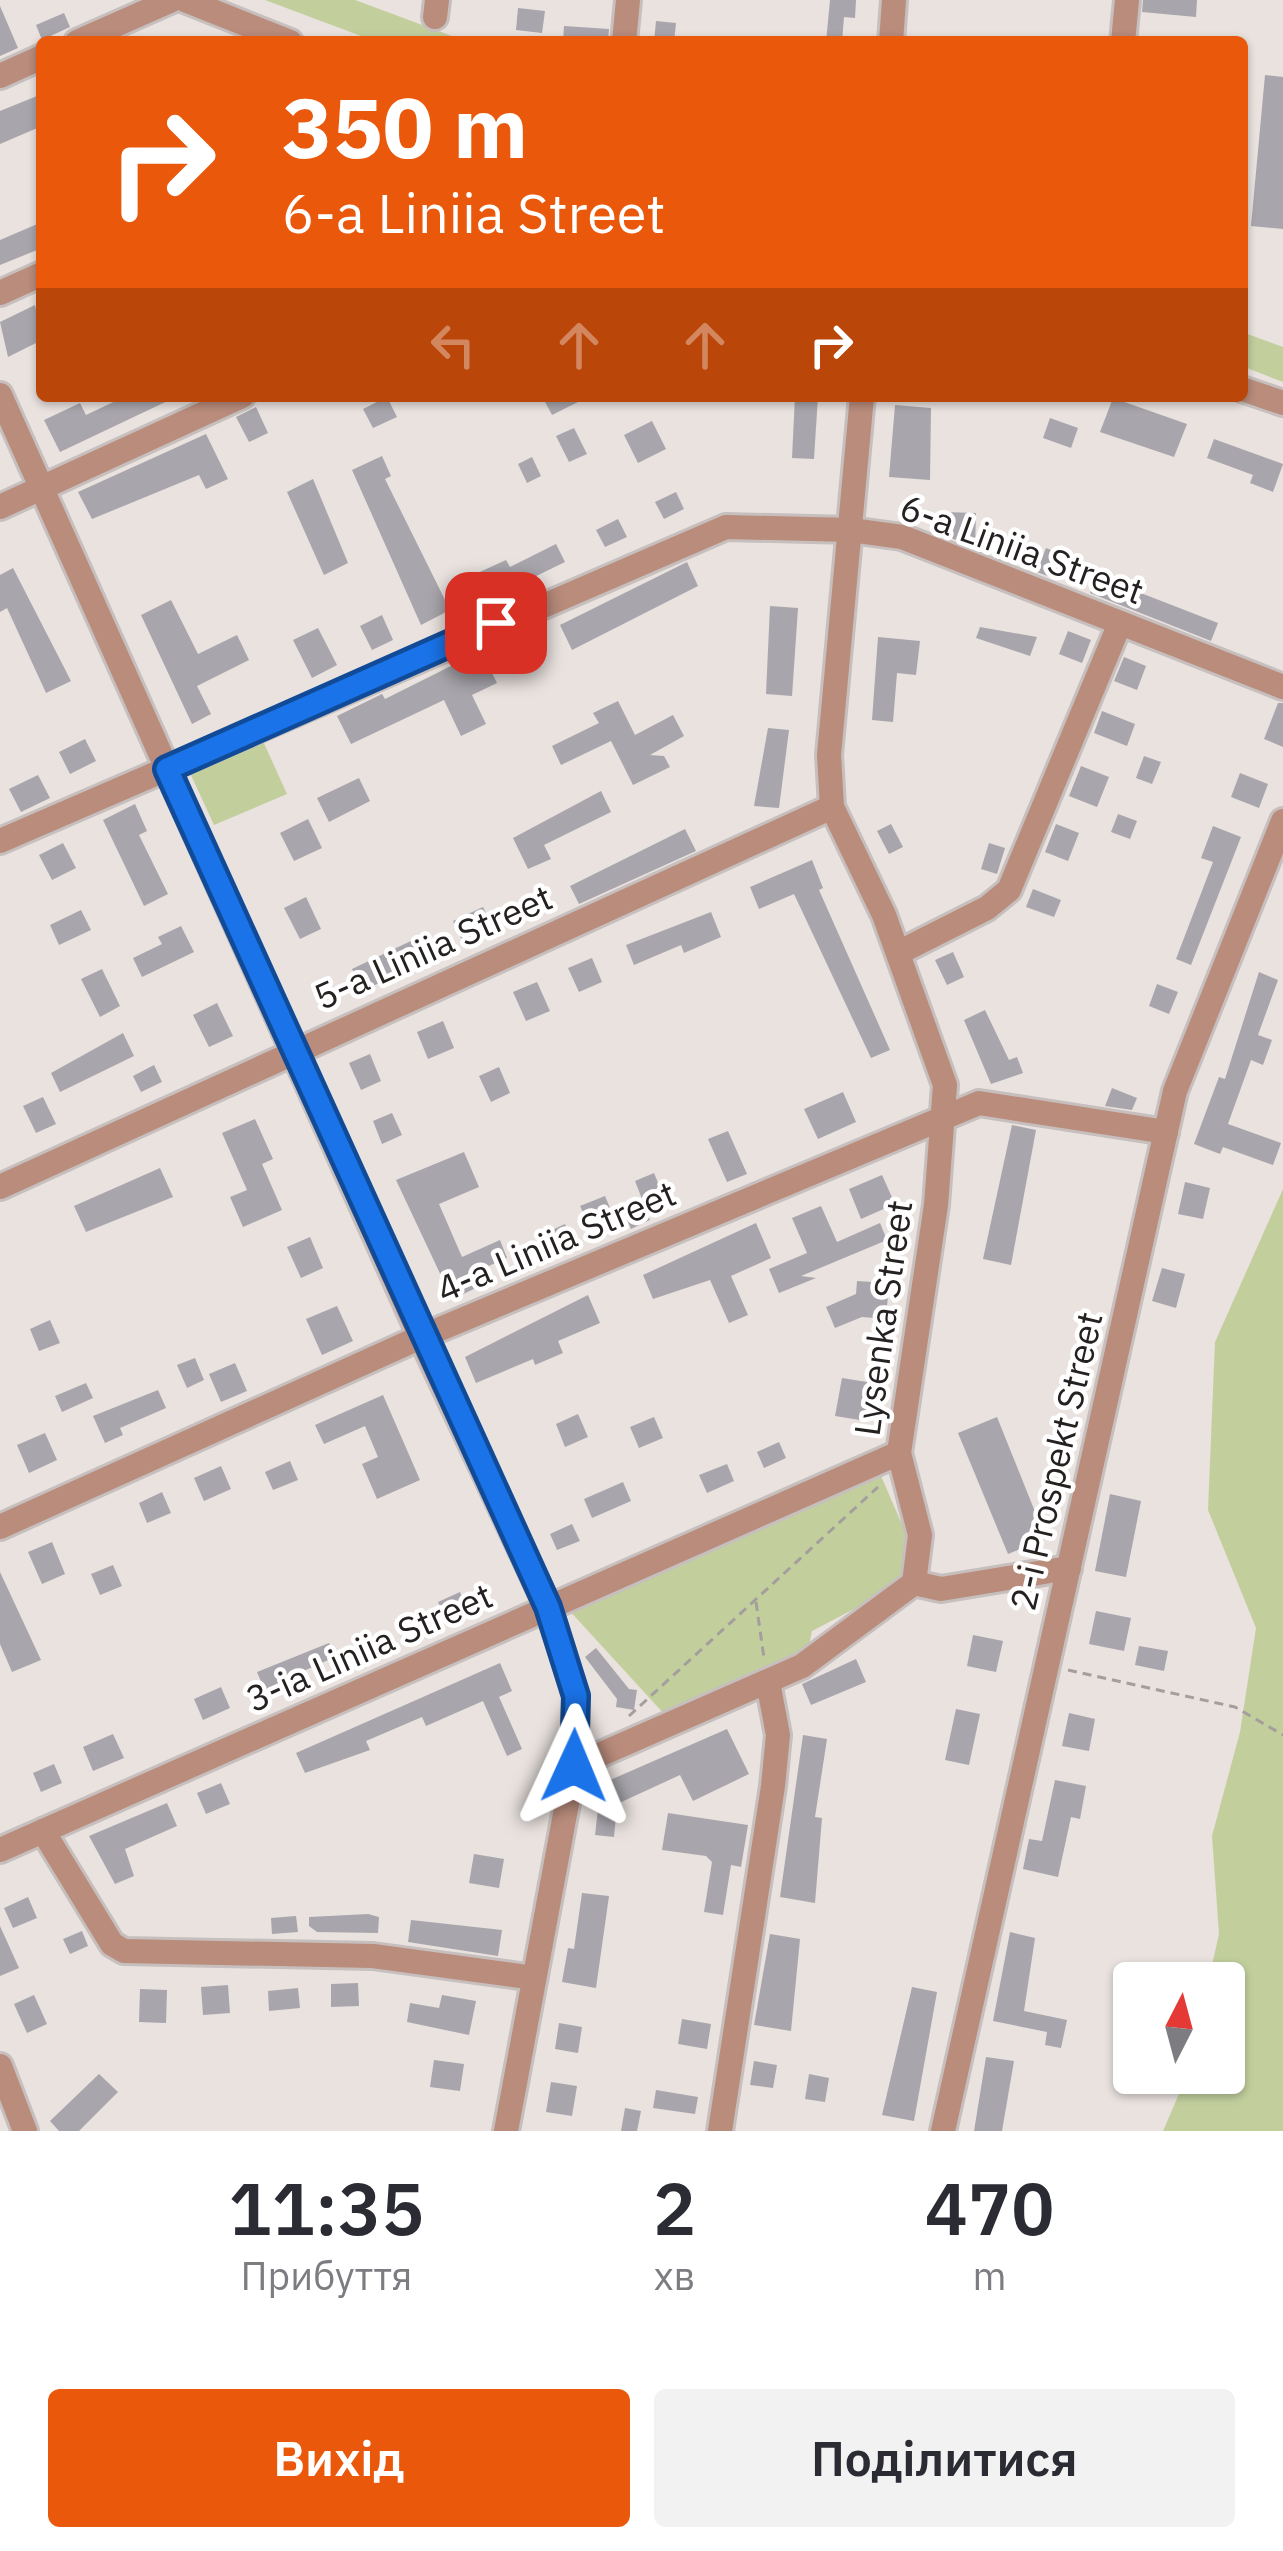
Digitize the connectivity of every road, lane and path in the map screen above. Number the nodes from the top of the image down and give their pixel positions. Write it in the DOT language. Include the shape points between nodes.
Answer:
graph roads {
  1 [pos="172,0"];
  2 [pos="185,0"];
  3 [pos="628,0"];
  4 [pos="895,0"];
  5 [pos="1127,0"];
  6 [pos="91,36"];
  7 [pos="275,36"];
  8 [pos="625,36"];
  9 [pos="892,36"];
  10 [pos="1124,36"];
  11 [pos="36,60"];
  12 [pos="0,76"];
  13 [pos="36,277"];
  14 [pos="0,293"];
  15 [pos="1248,391"];
  16 [pos="0,395"];
  17 [pos="229,402"];
  18 [pos="862,402"];
  19 [pos="1283,403"];
  20 [pos="41,489"];
  21 [pos="0,507"];
  22 [pos="851,530"];
  23 [pos="1120,623"];
  24 [pos="1283,687"];
  25 [pos="167,769"];
  26 [pos="832,807"];
  27 [pos="1283,821"];
  28 [pos="0,841"];
  29 [pos="898,952"];
  30 [pos="295,1048"];
  31 [pos="944,1115"];
  32 [pos="1166,1132"];
  33 [pos="0,1187"];
  34 [pos="421,1337"];
  35 [pos="900,1460"];
  36 [pos="0,1527"];
  37 [pos="1069,1568"];
  38 [pos="914,1583"];
  39 [pos="755,1600"];
  40 [pos="548,1607"];
  41 [pos="1047,1666"];
  42 [pos="767,1682"];
  43 [pos="624,1721"];
  44 [pos="1283,1735"];
  45 [pos="574,1766"];
  46 [pos="43,1831"];
  47 [pos="0,1850"];
  48 [pos="534,1978"];
  49 [pos="0,2066"];
  50 [pos="0,2126"];
  51 [pos="21,2131"];
  52 [pos="506,2131"];
  53 [pos="720,2131"];
  54 [pos="944,2131"];
  1 -- 6 [label="street"];
  2 -- 7 [label="street"];
  3 -- 8 [label="street"];
  4 -- 9 [label="street"];
  5 -- 10 [label="street"];
  11 -- 12 [label="street"];
  13 -- 14 [label="street"];
  15 -- 19 [label="street"];
  16 -- 20 [label="street"];
  17 -- 20 [label="street"];
  18 -- 22 [label="street, Lysenka Street"];
  20 -- 21 [label="street"];
  20 -- 25 [label="street"];
  22 -- 23 [label="street, 6-a Liniia Street" via="902,537"];
  22 -- 25 [label="street, 6-a Liniia Street" via="727,527 661,550"];
  22 -- 26 [label="street, Lysenka Street" via="829,755"];
  23 -- 24 [label="street, 6-a Liniia Street"];
  23 -- 29 [label="street" via="1009,890"];
  25 -- 28 [label="street, 6-a Liniia Street"];
  25 -- 30 [label="street"];
  26 -- 29 [label="street, Lysenka Street"];
  26 -- 30 [label="street, 5-a Liniia Street"];
  27 -- 32 [label="street, 2-i Prospekt Street"];
  29 -- 31 [label="street, Lysenka Street" via="946,1085"];
  30 -- 33 [label="street, 5-a Liniia Street"];
  30 -- 34 [label="street"];
  31 -- 32 [label="street, 4-a Liniia Street" via="994,1101"];
  31 -- 34 [label="street, 4-a Liniia Street"];
  31 -- 35 [label="street, Lysenka Street"];
  32 -- 37 [label="street, 2-i Prospekt Street"];
  34 -- 36 [label="street, 4-a Liniia Street"];
  34 -- 40 [label="street"];
  35 -- 38 [label="street, Lysenka Street" via="920,1535"];
  35 -- 39 [label="path"];
  35 -- 40 [label="street, 3-ia Liniia Street"];
  37 -- 38 [label="street" via="941,1589"];
  37 -- 41 [label="street, 2-i Prospekt Street"];
  38 -- 42 [label="street" via="802,1666"];
  39 -- 42 [label="path"];
  39 -- 43 [label="path"];
  40 -- 45 [label="street" via="576,1696"];
  40 -- 46 [label="street, 3-ia Liniia Street"];
  41 -- 44 [label="path" via="1235,1707"];
  41 -- 54 [label="street, 2-i Prospekt Street"];
  42 -- 45 [label="street"];
  42 -- 53 [label="street" via="778,1736 773,1786"];
  45 -- 48 [label="street"];
  46 -- 47 [label="street, 3-ia Liniia Street"];
  46 -- 48 [label="street" via="112,1944 124,1951 373,1955"];
  48 -- 52 [label="street"];
  49 -- 51 [label="street"];
  50 -- 51 [label="street"];
}
